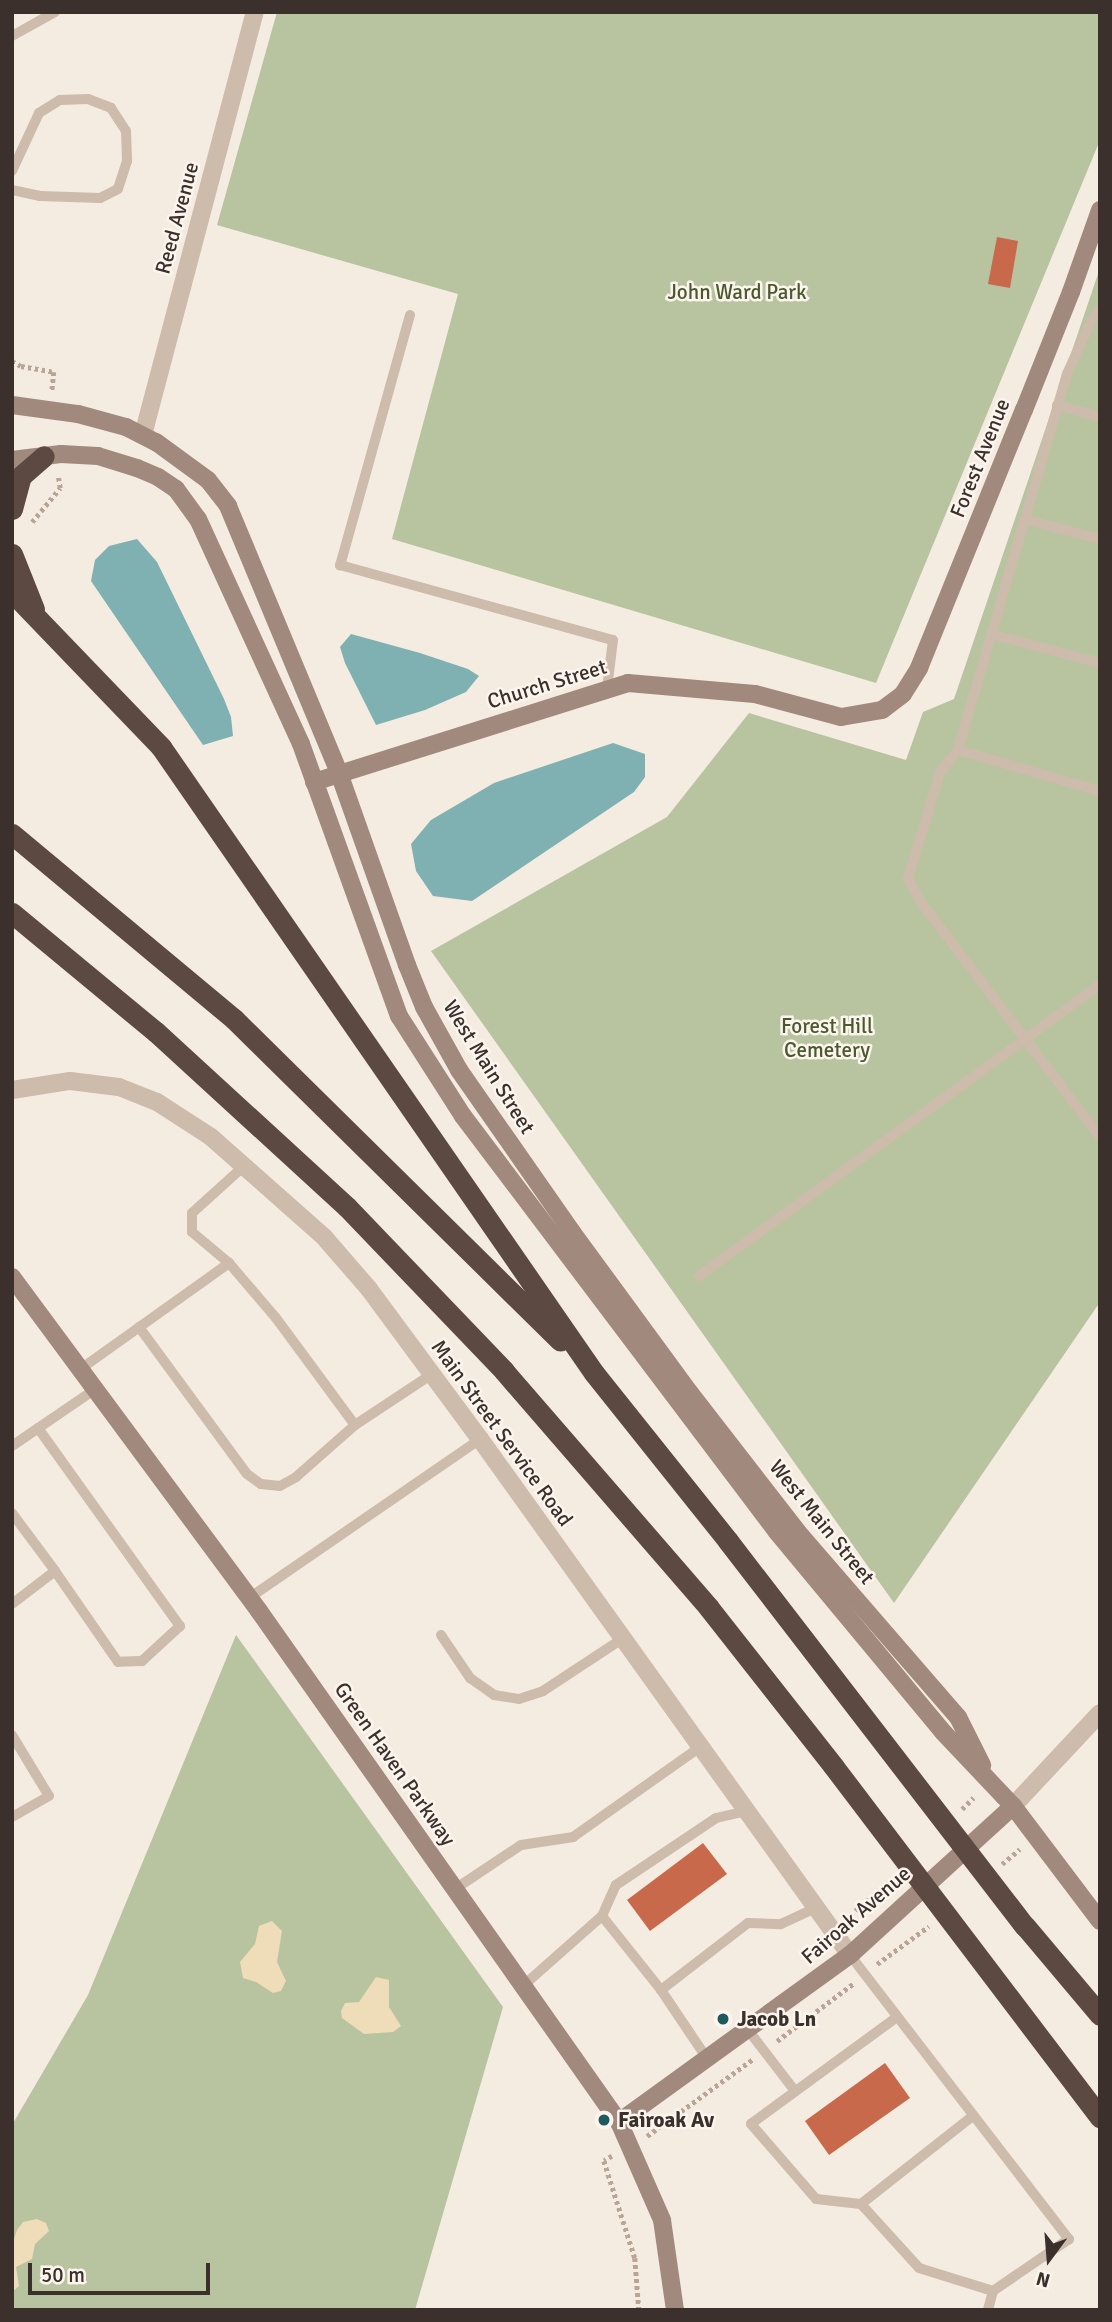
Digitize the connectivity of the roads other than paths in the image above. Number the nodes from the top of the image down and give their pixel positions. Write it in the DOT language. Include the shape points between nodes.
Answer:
graph roads {
  1 [pos="55,12"];
  2 [pos="255,12"];
  3 [pos="12,36"];
  4 [pos="12,171"];
  5 [pos="12,190"];
  6 [pos="1100,210"];
  7 [pos="1100,309"];
  8 [pos="410,315"];
  9 [pos="12,405"];
  10 [pos="1057,405"];
  11 [pos="1100,417"];
  12 [pos="143,435"];
  13 [pos="44,456"];
  14 [pos="12,460"];
  15 [pos="12,509"];
  16 [pos="1024,519"];
  17 [pos="1100,539"];
  18 [pos="12,554"];
  19 [pos="12,592"];
  20 [pos="40,624"];
  21 [pos="991,634"];
  22 [pos="1100,663"];
  23 [pos="607,689"];
  24 [pos="882,710"];
  25 [pos="958,750"];
  26 [pos="339,774"];
  27 [pos="314,782"];
  28 [pos="1100,791"];
  29 [pos="12,834"];
  30 [pos="12,913"];
  31 [pos="1100,985"];
  32 [pos="1026,1039"];
  33 [pos="12,1090"];
  34 [pos="1100,1137"];
  35 [pos="244,1166"];
  36 [pos="229,1263"];
  37 [pos="699,1276"];
  38 [pos="12,1277"];
  39 [pos="139,1327"];
  40 [pos="82,1368"];
  41 [pos="594,1373"];
  42 [pos="432,1374"];
  43 [pos="97,1388"];
  44 [pos="355,1425"];
  45 [pos="38,1428"];
  46 [pos="480,1439"];
  47 [pos="12,1446"];
  48 [pos="12,1513"];
  49 [pos="55,1571"];
  50 [pos="249,1598"];
  51 [pos="12,1604"];
  52 [pos="441,1635"];
  53 [pos="622,1639"];
  54 [pos="1100,1713"];
  55 [pos="12,1735"];
  56 [pos="699,1747"];
  57 [pos="988,1777"];
  58 [pos="1013,1806"];
  59 [pos="746,1811"];
  60 [pos="12,1817"];
  61 [pos="455,1889"];
  62 [pos="816,1908"];
  63 [pos="602,1916"];
  64 [pos="1100,1921"];
  65 [pos="850,1955"];
  66 [pos="524,1985"];
  67 [pos="662,1990"];
  68 [pos="1100,2015"];
  69 [pos="897,2017"];
  70 [pos="748,2030"];
  71 [pos="708,2060"];
  72 [pos="794,2091"];
  73 [pos="973,2116"];
  74 [pos="1100,2117"];
  75 [pos="619,2122"];
  76 [pos="861,2204"];
  77 [pos="993,2291"];
  78 [pos="675,2310"];
  79 [pos="988,2310"];
  1 -- 3 [label="lane"];
  2 -- 12 [label="street, Reed Avenue"];
  4 -- 5 [label="lane" via="39,113 60,100 88,99 111,108 126,131 127,161 118,189 100,198"];
  6 -- 24 [label="street, Forest Avenue" via="1072,292 919,668 903,694"];
  7 -- 10 [label="lane" via="1081,340"];
  8 -- 23 [label="lane" via="340,565 613,640"];
  9 -- 12 [label="street, West Main Street" via="113,421"];
  10 -- 11 [label="lane"];
  10 -- 16 [label="lane"];
  12 -- 26 [label="street, West Main Street" via="208,480 228,506"];
  13 -- 14 [label="street, West Main Street"];
  13 -- 15 [label="highway" via="21,476"];
  13 -- 27 [label="street, West Main Street" via="98,456 158,477 176,489 198,519"];
  16 -- 17 [label="lane"];
  16 -- 21 [label="lane"];
  18 -- 20 [label="highway"];
  19 -- 20 [label="highway"];
  20 -- 41 [label="highway" via="161,747"];
  21 -- 22 [label="lane"];
  21 -- 25 [label="lane"];
  23 -- 24 [label="street, Church Street" via="628,683 755,694 841,717"];
  23 -- 26 [label="street, Church Street"];
  25 -- 28 [label="lane"];
  25 -- 32 [label="lane" via="940,772 908,879 922,904"];
  26 -- 27 [label="street, Church Street"];
  26 -- 57 [label="street, West Main Street" via="424,1007 459,1070 699,1404 801,1536 958,1717"];
  27 -- 57 [label="street, West Main Street" via="399,1016 463,1116 777,1532 943,1732"];
  29 -- 41 [label="highway" via="234,1019"];
  30 -- 74 [label="highway" via="165,1041 347,1207 504,1371 709,1608"];
  31 -- 32 [label="lane"];
  32 -- 34 [label="lane"];
  32 -- 37 [label="lane"];
  33 -- 35 [label="street, Main Street Service Road" via="70,1081 119,1087 157,1102 211,1136"];
  35 -- 36 [label="lane" via="192,1213 192,1232"];
  35 -- 42 [label="street, Main Street Service Road" via="324,1237"];
  36 -- 39 [label="lane"];
  36 -- 44 [label="lane"];
  38 -- 40 [label="street, Green Haven Parkway"];
  39 -- 40 [label="lane"];
  39 -- 44 [label="lane" via="247,1474 261,1484 280,1486 296,1477"];
  40 -- 43 [label="street, Green Haven Parkway"];
  41 -- 68 [label="highway" via="1025,1926"];
  42 -- 44 [label="lane"];
  42 -- 46 [label="street, Main Street Service Road"];
  43 -- 45 [label="lane"];
  43 -- 50 [label="street, Green Haven Parkway"];
  45 -- 47 [label="lane"];
  45 -- 49 [label="lane" via="180,1626 142,1661 118,1662"];
  46 -- 50 [label="lane"];
  46 -- 53 [label="street, Main Street Service Road"];
  48 -- 49 [label="lane"];
  49 -- 51 [label="lane"];
  50 -- 61 [label="street, Green Haven Parkway"];
  52 -- 53 [label="lane" via="470,1678 494,1695 519,1699 543,1691"];
  53 -- 56 [label="street, Main Street Service Road"];
  54 -- 58 [label="street, Fairoak Avenue"];
  55 -- 60 [label="lane" via="49,1796"];
  56 -- 59 [label="street, Main Street Service Road"];
  56 -- 61 [label="lane" via="573,1837 521,1845"];
  57 -- 58 [label="street, West Main Street"];
  58 -- 64 [label="street, West Main Street"];
  58 -- 65 [label="street, Fairoak Avenue"];
  59 -- 62 [label="street, Main Street Service Road"];
  59 -- 63 [label="lane" via="716,1818 616,1885"];
  61 -- 66 [label="street, Green Haven Parkway"];
  62 -- 65 [label="street, Main Street Service Road"];
  62 -- 67 [label="lane" via="781,1924 748,1923"];
  63 -- 66 [label="lane"];
  63 -- 67 [label="lane"];
  65 -- 69 [label="lane"];
  65 -- 70 [label="street, Fairoak Avenue"];
  66 -- 75 [label="street, Green Haven Parkway"];
  67 -- 71 [label="lane"];
  69 -- 72 [label="lane"];
  69 -- 73 [label="lane"];
  70 -- 71 [label="street, Fairoak Avenue"];
  70 -- 72 [label="lane"];
  71 -- 75 [label="street, Fairoak Avenue"];
  72 -- 76 [label="lane" via="751,2124 816,2199"];
  73 -- 76 [label="lane"];
  73 -- 77 [label="lane" via="1069,2239"];
  75 -- 78 [label="street, Green Haven Parkway" via="662,2220"];
  76 -- 77 [label="lane" via="919,2268"];
  77 -- 79 [label="lane"];
}
